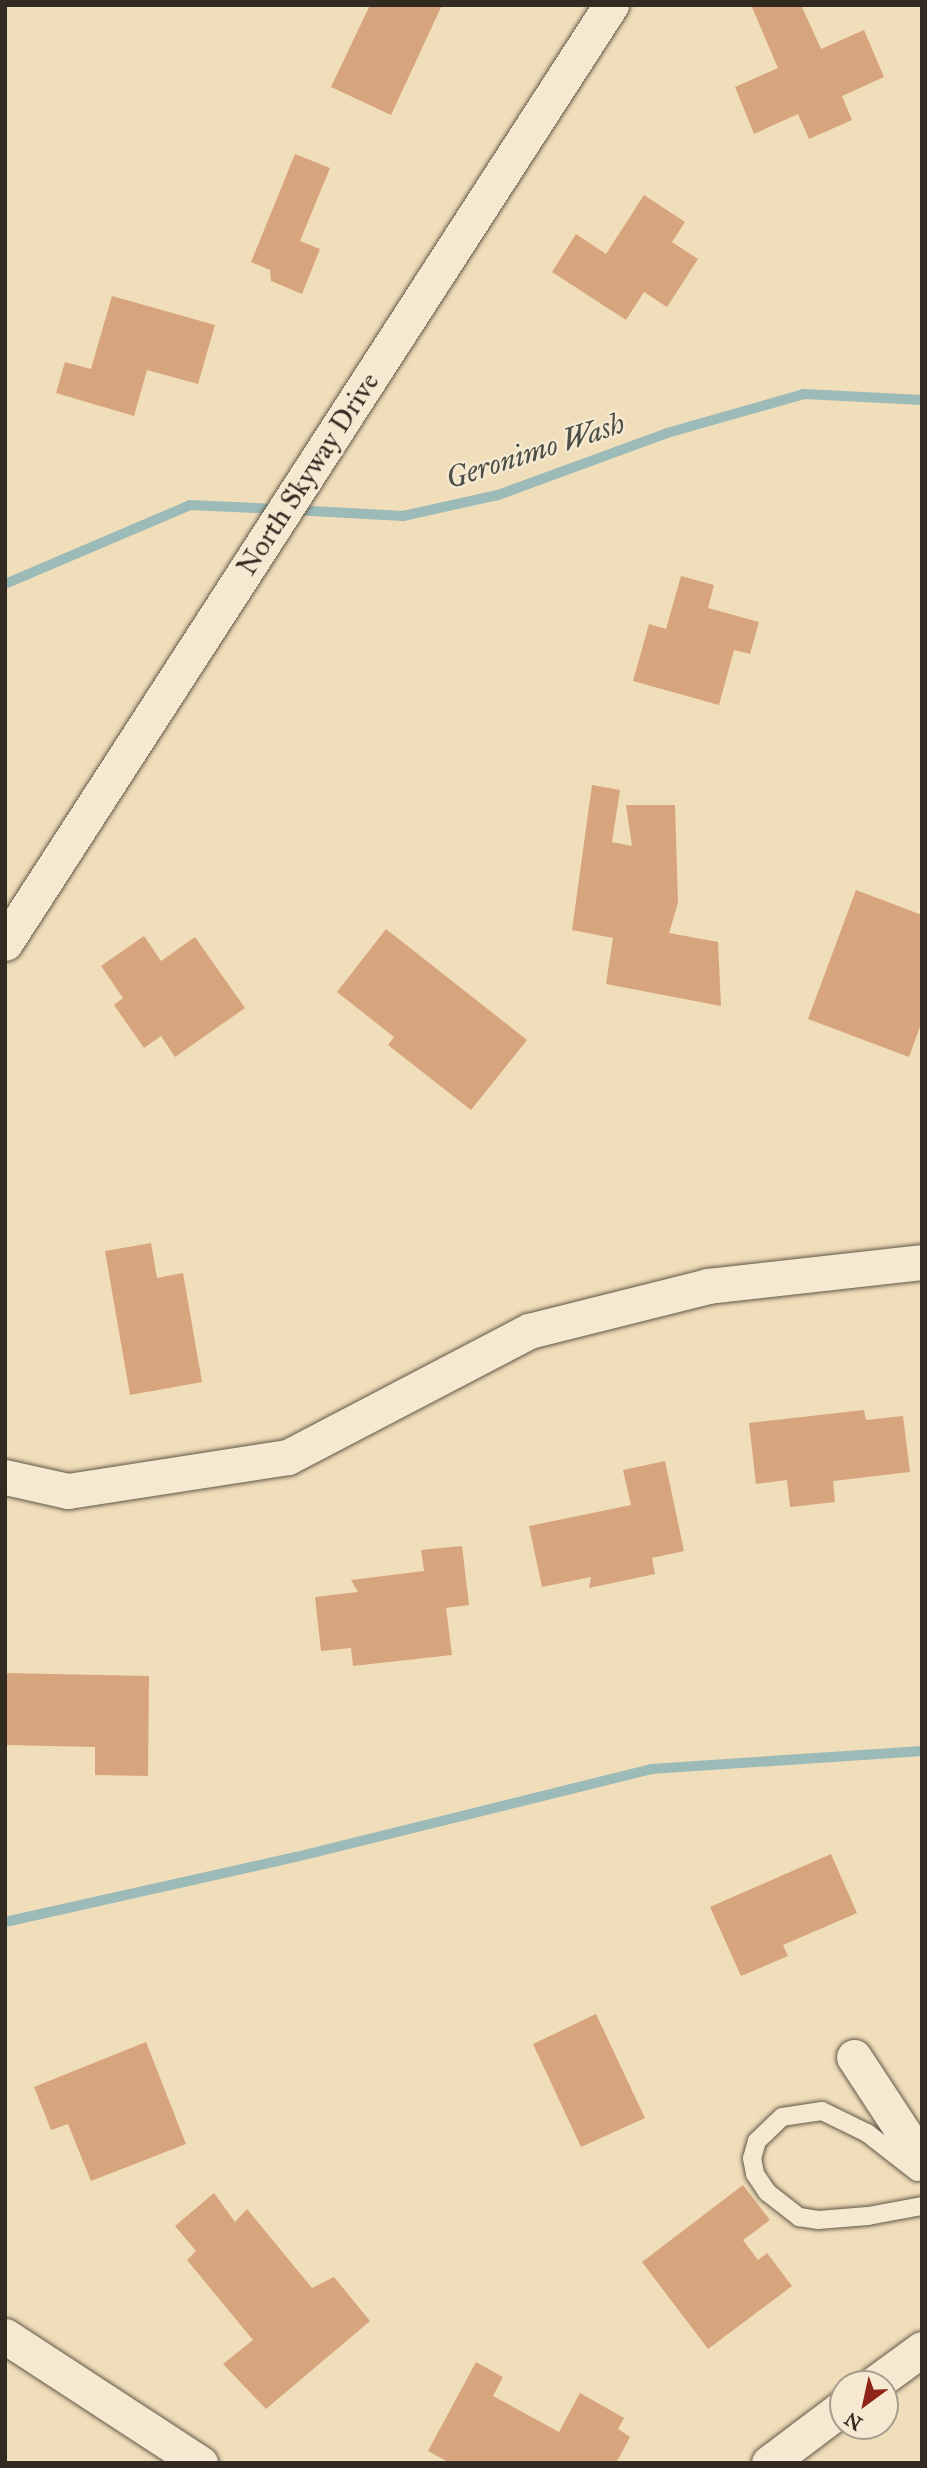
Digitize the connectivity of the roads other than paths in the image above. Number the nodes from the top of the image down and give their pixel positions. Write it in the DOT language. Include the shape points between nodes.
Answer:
graph roads {
  1 [pos="611,5"];
  2 [pos="5,943"];
  3 [pos="922,1262"];
  4 [pos="5,1477"];
  5 [pos="854,2057"];
  6 [pos="922,2161"];
  7 [pos="922,2176"];
  8 [pos="922,2206"];
  9 [pos="5,2336"];
  10 [pos="922,2349"];
  11 [pos="893,2370"];
  12 [pos="829,2418"];
  13 [pos="200,2463"];
  14 [pos="769,2463"];
  1 -- 2 [label="street, North Skyway Drive"];
  3 -- 4 [label="street" via="708,1286 530,1331 288,1457 68,1491"];
  5 -- 6 [label="street"];
  7 -- 8 [label="lane" via="867,2133 822,2111 782,2117 757,2141 752,2158 755,2174 767,2192 799,2217 869,2216"];
  9 -- 13 [label="street"];
  10 -- 11 [label="street"];
  12 -- 14 [label="street"];
}
